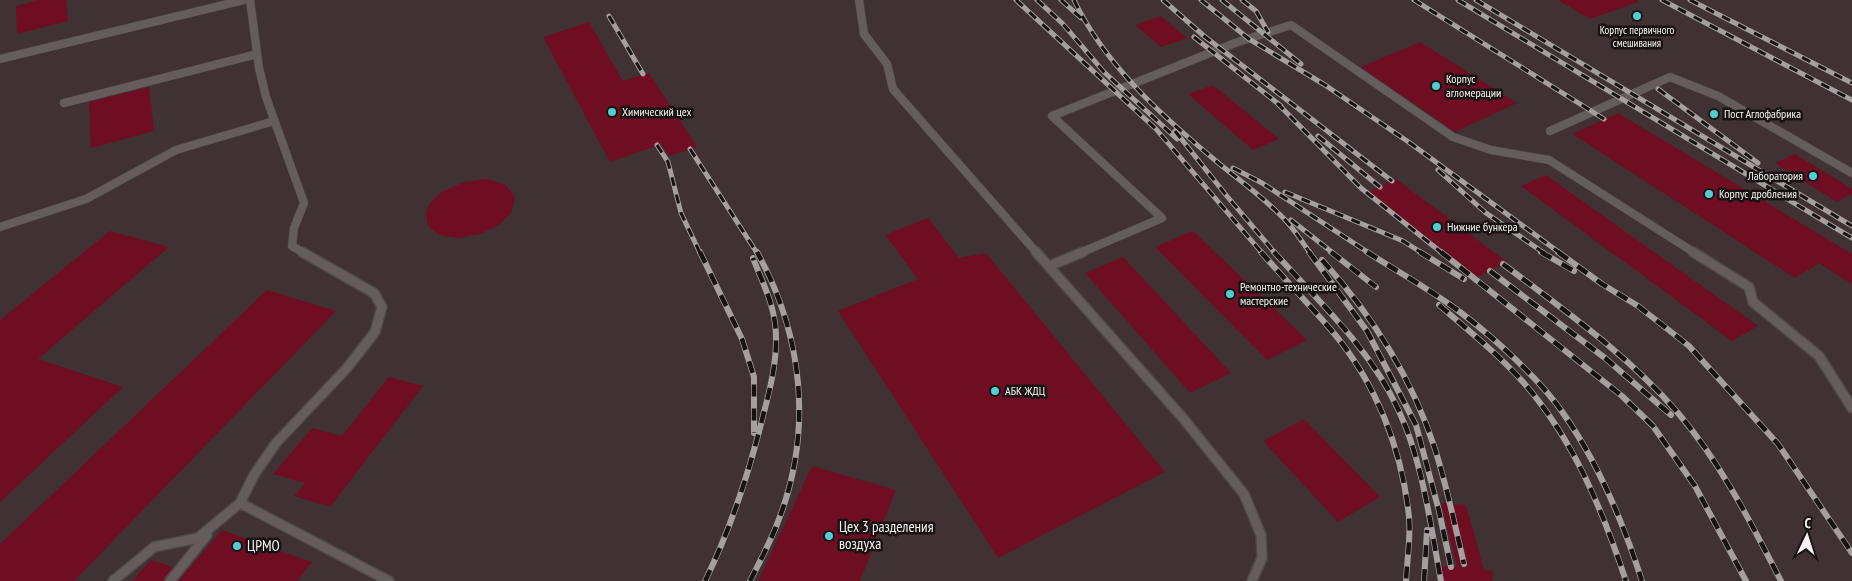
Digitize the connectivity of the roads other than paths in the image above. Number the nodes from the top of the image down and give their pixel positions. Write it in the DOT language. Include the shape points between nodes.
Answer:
graph roads {
  1 [pos="244,0"];
  2 [pos="250,0"];
  3 [pos="859,0"];
  4 [pos="257,54"];
  5 [pos="0,59"];
  6 [pos="64,103"];
  7 [pos="274,121"];
  8 [pos="1550,132"];
  9 [pos="1852,173"];
  10 [pos="0,228"];
  11 [pos="1049,266"];
  12 [pos="1852,408"];
  13 [pos="240,503"];
  14 [pos="214,524"];
  15 [pos="112,581"];
  16 [pos="170,581"];
  17 [pos="389,581"];
  18 [pos="1252,581"];
  1 -- 5 [label="lane"];
  2 -- 4 [label="lane"];
  3 -- 11 [label="lane" via="864,34 887,64 893,89"];
  4 -- 6 [label="lane"];
  4 -- 7 [label="lane"];
  7 -- 10 [label="lane" via="176,150 86,200"];
  7 -- 13 [label="lane" via="304,203 294,228 292,246 374,293 382,307 375,332 347,368 276,444 254,475"];
  8 -- 9 [label="lane" via="1670,77 1718,96"];
  11 -- 12 [label="lane" via="1162,218 1052,116 1235,43 1291,25 1453,137 1492,150 1549,160 1750,287 1753,302 1819,356"];
  11 -- 18 [label="lane" via="1244,494 1262,535 1262,558"];
  13 -- 14 [label="lane"];
  13 -- 17 [label="lane"];
  14 -- 15 [label="lane" via="198,538 154,547"];
  14 -- 16 [label="lane"];
}
